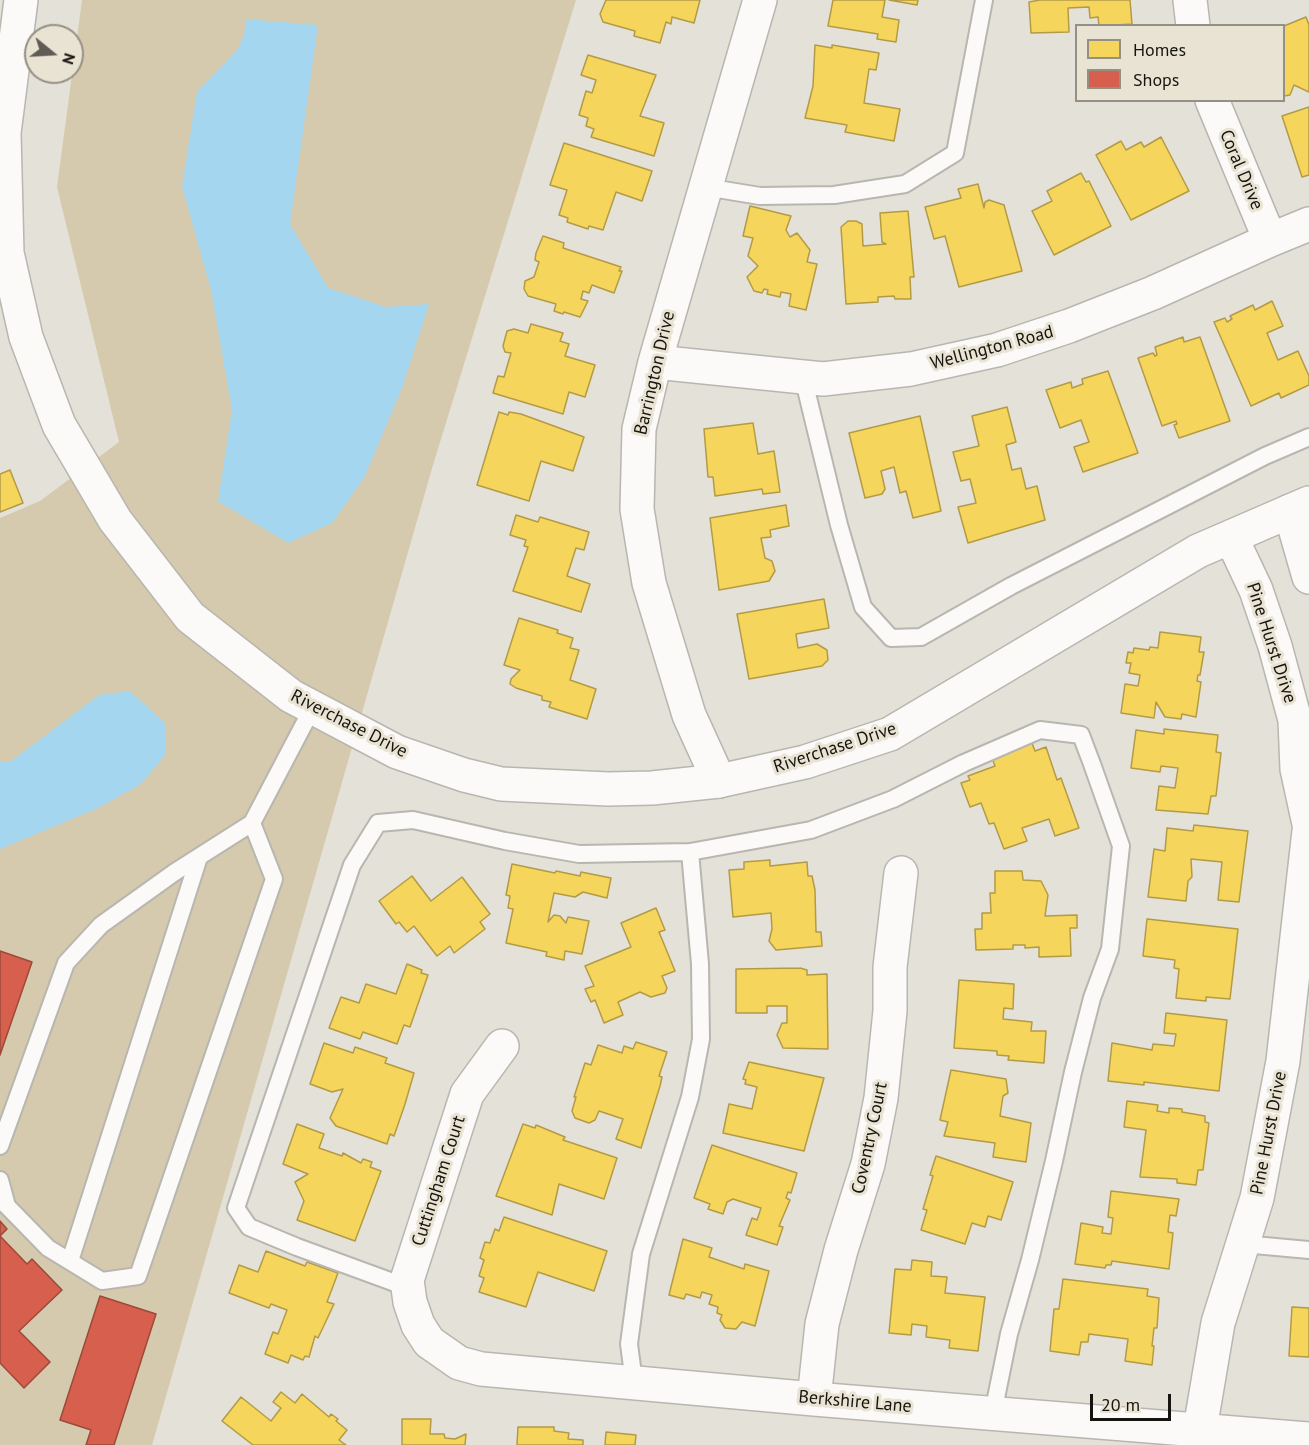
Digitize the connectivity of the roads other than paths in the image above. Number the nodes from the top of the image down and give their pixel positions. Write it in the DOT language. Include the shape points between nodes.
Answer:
graph roads {
  1 [pos="21,0"];
  2 [pos="760,0"];
  3 [pos="984,0"];
  4 [pos="1190,0"];
  5 [pos="1193,24"];
  6 [pos="5,82"];
  7 [pos="1213,102"];
  8 [pos="705,187"];
  9 [pos="1309,224"];
  10 [pos="1270,240"];
  11 [pos="655,362"];
  12 [pos="803,377"];
  13 [pos="1309,437"];
  14 [pos="1299,507"];
  15 [pos="1231,537"];
  16 [pos="1309,577"];
  17 [pos="313,707"];
  18 [pos="719,782"];
  19 [pos="252,823"];
  20 [pos="1309,824"];
  21 [pos="1309,831"];
  22 [pos="690,852"];
  23 [pos="199,857"];
  24 [pos="902,873"];
  25 [pos="502,1046"];
  26 [pos="1296,1062"];
  27 [pos="0,1146"];
  28 [pos="0,1180"];
  29 [pos="1243,1244"];
  30 [pos="1309,1250"];
  31 [pos="70,1261"];
  32 [pos="409,1288"];
  33 [pos="418,1325"];
  34 [pos="634,1383"];
  35 [pos="814,1399"];
  36 [pos="993,1413"];
  37 [pos="1200,1429"];
  38 [pos="1309,1439"];
  1 -- 6 [label="street, Riverchase Drive"];
  2 -- 8 [label="street, Barrington Drive"];
  3 -- 8 [label="lane" via="955,153 905,184 834,195 760,196"];
  4 -- 5 [label="street"];
  6 -- 17 [label="street, Riverchase Drive" via="7,253 26,337 58,425 116,520 190,617 291,696"];
  7 -- 10 [label="street, Coral Drive"];
  8 -- 11 [label="street, Barrington Drive"];
  9 -- 10 [label="street, Wellington Road"];
  10 -- 12 [label="street, Wellington Road" via="1154,293 997,350 911,369 823,379"];
  11 -- 12 [label="street, Wellington Road"];
  11 -- 18 [label="street, Barrington Drive" via="639,429 637,509 649,583 689,715"];
  12 -- 13 [label="lane" via="862,607 891,638 921,637 1011,586"];
  14 -- 15 [label="street, Riverchase Drive"];
  14 -- 16 [label="street"];
  15 -- 18 [label="street, Riverchase Drive" via="1197,551 890,734 805,762"];
  15 -- 20 [label="street, Pine Hurst Drive" via="1256,590 1278,656 1295,720 1297,769"];
  17 -- 18 [label="street, Riverchase Drive" via="397,752 501,784 608,789"];
  17 -- 19 [label="lane"];
  19 -- 23 [label="lane"];
  19 -- 31 [label="lane" via="274,879 138,1276 102,1281"];
  21 -- 26 [label="street, Pine Hurst Drive"];
  22 -- 32 [label="lane" via="579,854 413,820 378,824 352,865 236,1208 249,1227"];
  22 -- 34 [label="lane" via="700,964 701,1039 690,1097 642,1254 629,1344"];
  22 -- 36 [label="lane" via="811,830 893,799 1040,730 1081,735 1121,846 1110,948 1072,1072"];
  23 -- 27 [label="lane" via="101,925 66,963"];
  23 -- 31 [label="lane"];
  24 -- 35 [label="street, Coventry Court" via="890,966 890,1011 881,1098 868,1164 822,1324"];
  25 -- 32 [label="street, Cuttingham Court" via="467,1094 407,1280"];
  26 -- 29 [label="street, Pine Hurst Drive"];
  28 -- 31 [label="lane" via="7,1206 48,1248"];
  29 -- 30 [label="lane"];
  29 -- 37 [label="street, Pine Hurst Drive" via="1218,1323"];
  32 -- 33 [label="street, Cuttingham Court"];
  33 -- 34 [label="street, Berkshire Lane" via="429,1342 459,1363 481,1369"];
  34 -- 35 [label="street, Berkshire Lane"];
  35 -- 36 [label="street, Berkshire Lane"];
  36 -- 37 [label="street, Berkshire Lane"];
  37 -- 38 [label="street, Berkshire Lane"];
}
